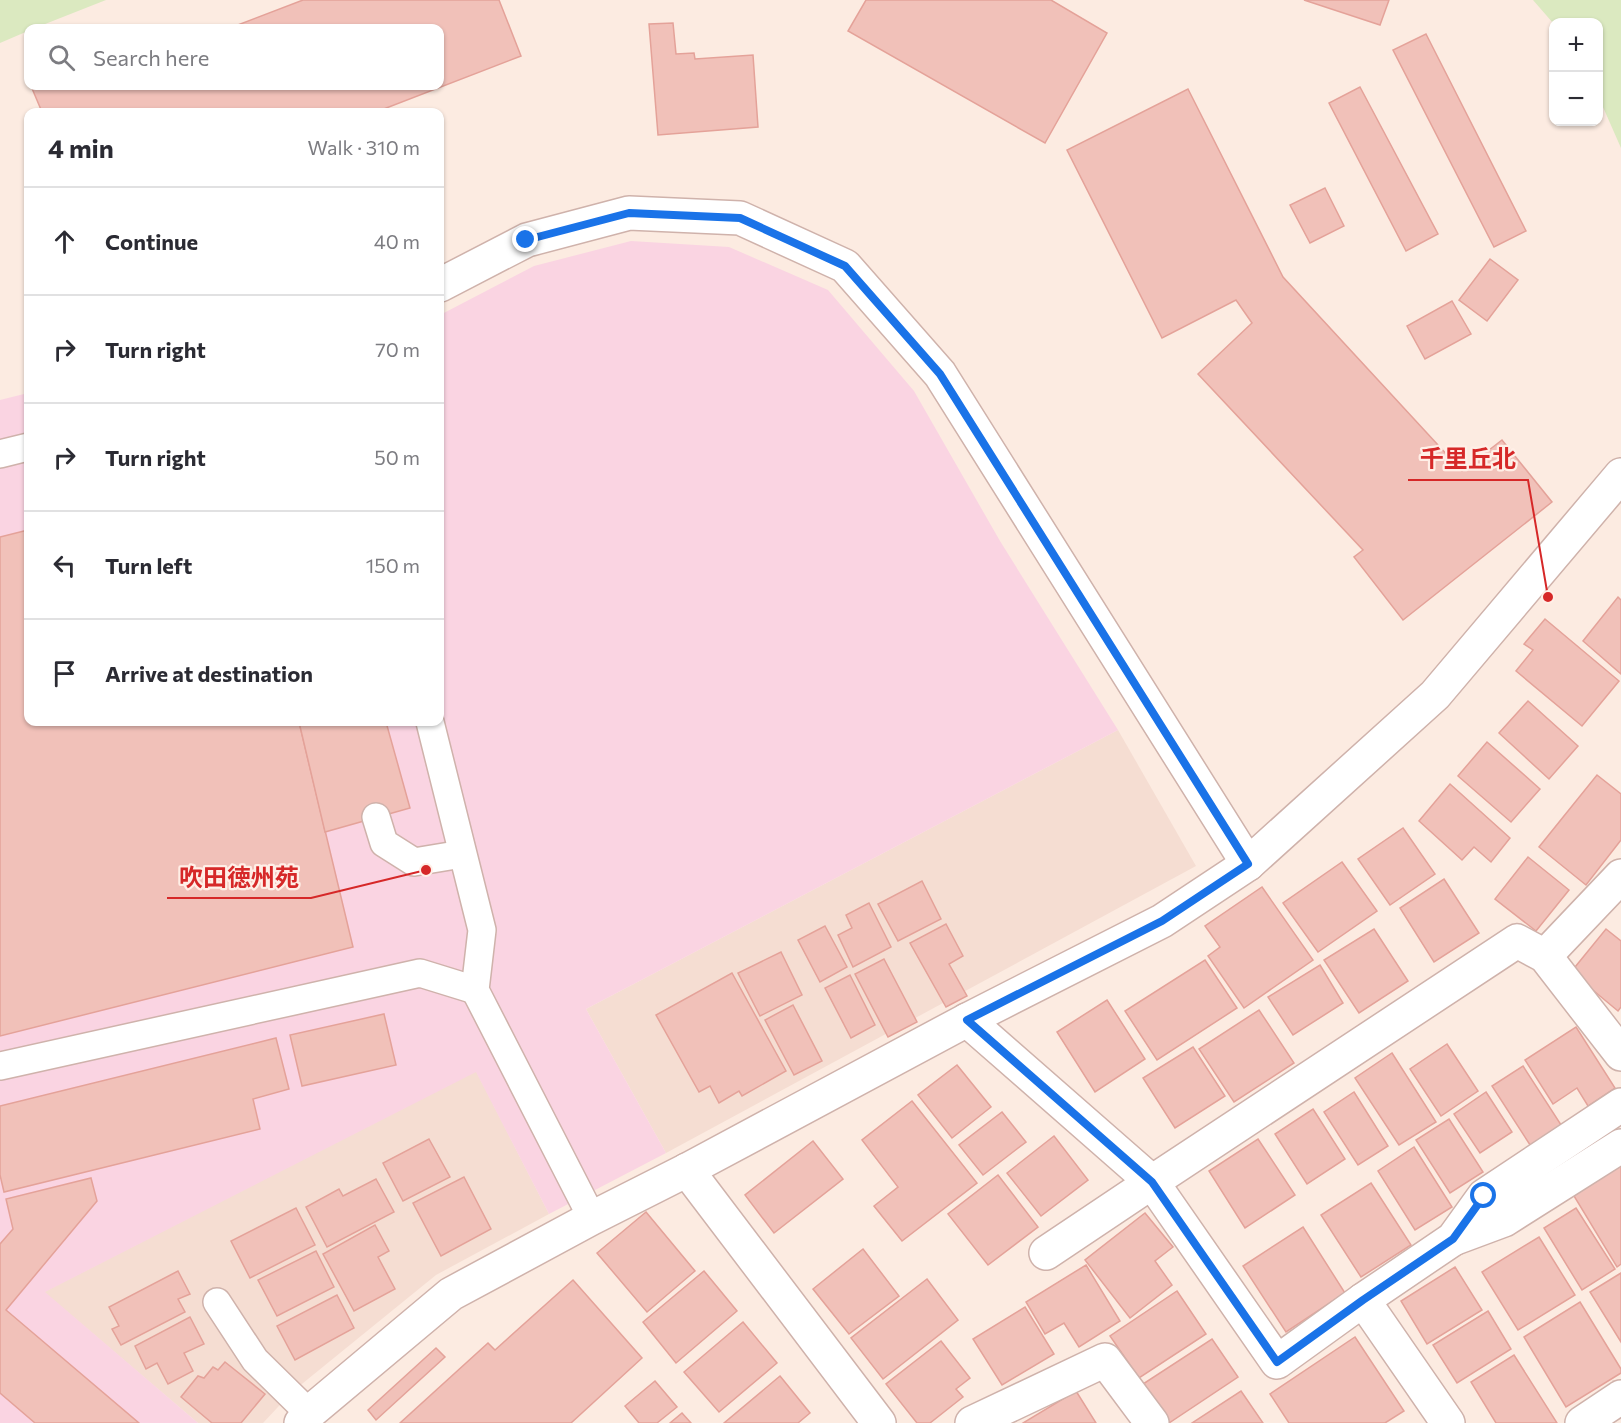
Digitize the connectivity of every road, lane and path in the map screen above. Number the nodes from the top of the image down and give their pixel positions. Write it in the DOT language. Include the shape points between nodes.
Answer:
graph roads {
  1 [pos="444,283"];
  2 [pos="24,448"];
  3 [pos="0,454"];
  4 [pos="1621,475"];
  5 [pos="431,726"];
  6 [pos="376,817"];
  7 [pos="462,854"];
  8 [pos="1248,864"];
  9 [pos="1621,876"];
  10 [pos="1545,956"];
  11 [pos="476,990"];
  12 [pos="967,1020"];
  13 [pos="1621,1054"];
  14 [pos="0,1066"];
  15 [pos="1621,1105"];
  16 [pos="1621,1146"];
  17 [pos="687,1170"];
  18 [pos="1152,1182"];
  19 [pos="592,1218"];
  20 [pos="1453,1239"];
  21 [pos="1046,1253"];
  22 [pos="1363,1300"];
  23 [pos="218,1302"];
  24 [pos="1621,1397"];
  25 [pos="305,1418"];
  26 [pos="879,1423"];
  27 [pos="972,1423"];
  28 [pos="1152,1423"];
  29 [pos="1448,1423"];
  30 [pos="1582,1423"];
  1 -- 8 [label="street" via="526,240 629,213 740,218 845,266 940,374"];
  2 -- 3 [label="lane"];
  4 -- 8 [label="street" via="1435,695"];
  5 -- 7 [label="lane"];
  6 -- 7 [label="lane" via="384,843 414,862"];
  7 -- 11 [label="lane" via="482,930"];
  8 -- 12 [label="street" via="1162,921"];
  9 -- 10 [label="street"];
  10 -- 13 [label="street"];
  10 -- 18 [label="street" via="1517,941"];
  11 -- 14 [label="lane" via="420,973"];
  11 -- 19 [label="lane"];
  12 -- 17 [label="street"];
  12 -- 18 [label="street"];
  15 -- 20 [label="street" via="1484,1196"];
  16 -- 20 [label="street" via="1504,1220"];
  17 -- 19 [label="street"];
  17 -- 26 [label="street"];
  18 -- 21 [label="street"];
  18 -- 22 [label="street" via="1277,1362"];
  19 -- 25 [label="street" via="451,1294"];
  20 -- 22 [label="street"];
  22 -- 29 [label="street"];
  23 -- 25 [label="lane" via="255,1360"];
  24 -- 30 [label="street"];
  27 -- 28 [label="street" via="1105,1360"];
}
